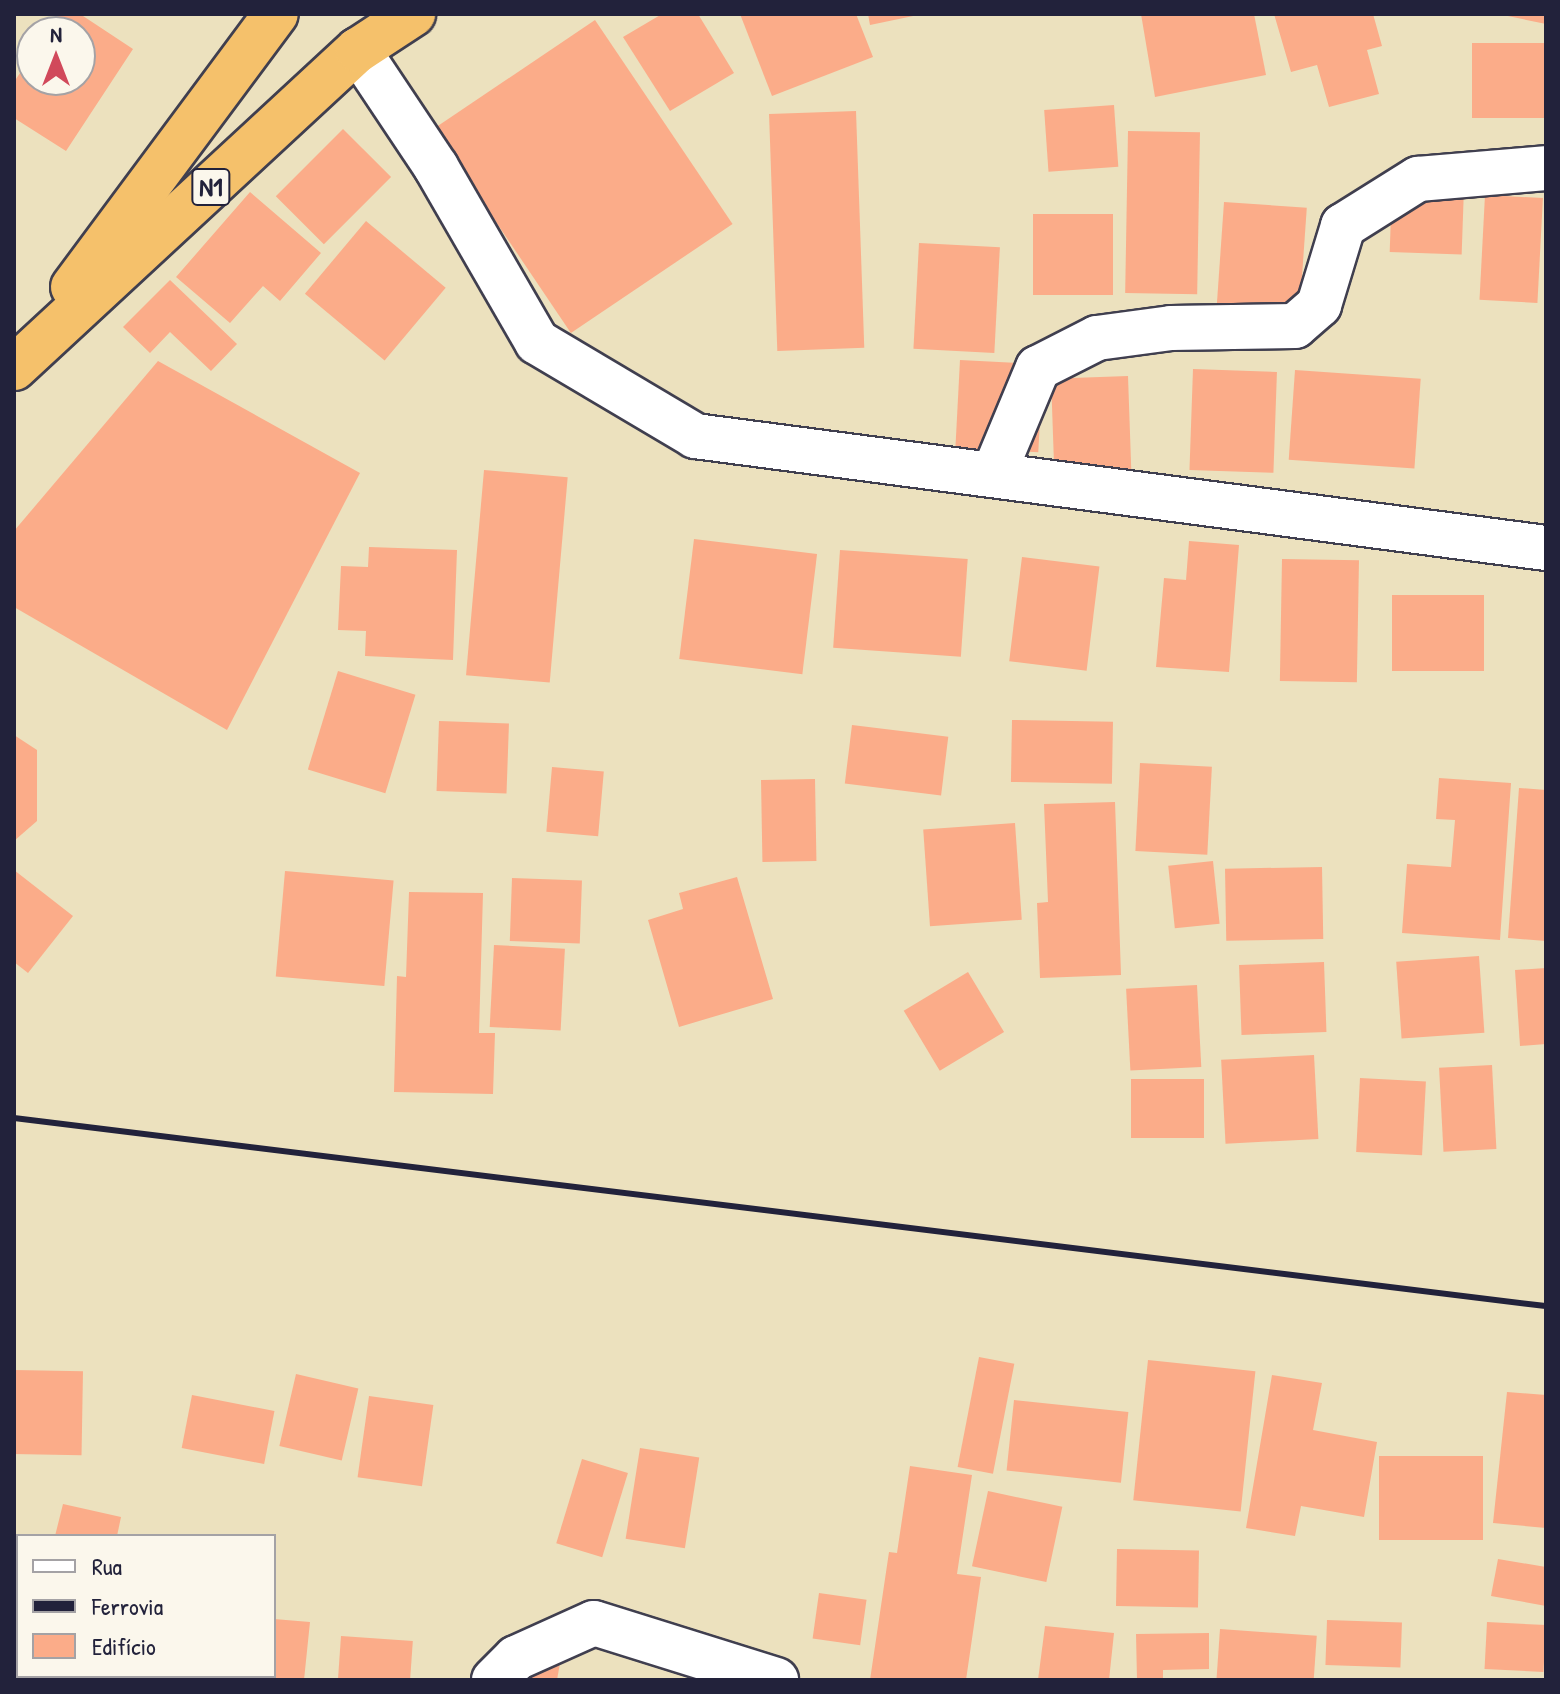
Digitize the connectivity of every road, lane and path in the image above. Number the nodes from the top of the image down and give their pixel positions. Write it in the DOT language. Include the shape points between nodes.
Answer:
graph roads {
  1 [pos="276,14"];
  2 [pos="413,14"];
  3 [pos="358,50"];
  4 [pos="1546,168"];
  5 [pos="14,367"];
  6 [pos="994,473"];
  7 [pos="1546,548"];
  8 [pos="494,1680"];
  9 [pos="776,1680"];
  1 -- 5 [label="highway, N1"];
  2 -- 3 [label="highway, N1"];
  3 -- 5 [label="highway, N1"];
  3 -- 6 [label="street" via="436,167 537,342 695,436"];
  4 -- 6 [label="street" via="1418,179 1393,194 1343,226 1319,305 1295,326 1171,328 1097,338 1038,368"];
  6 -- 7 [label="street"];
  8 -- 9 [label="street" via="516,1658 594,1623"];
}
